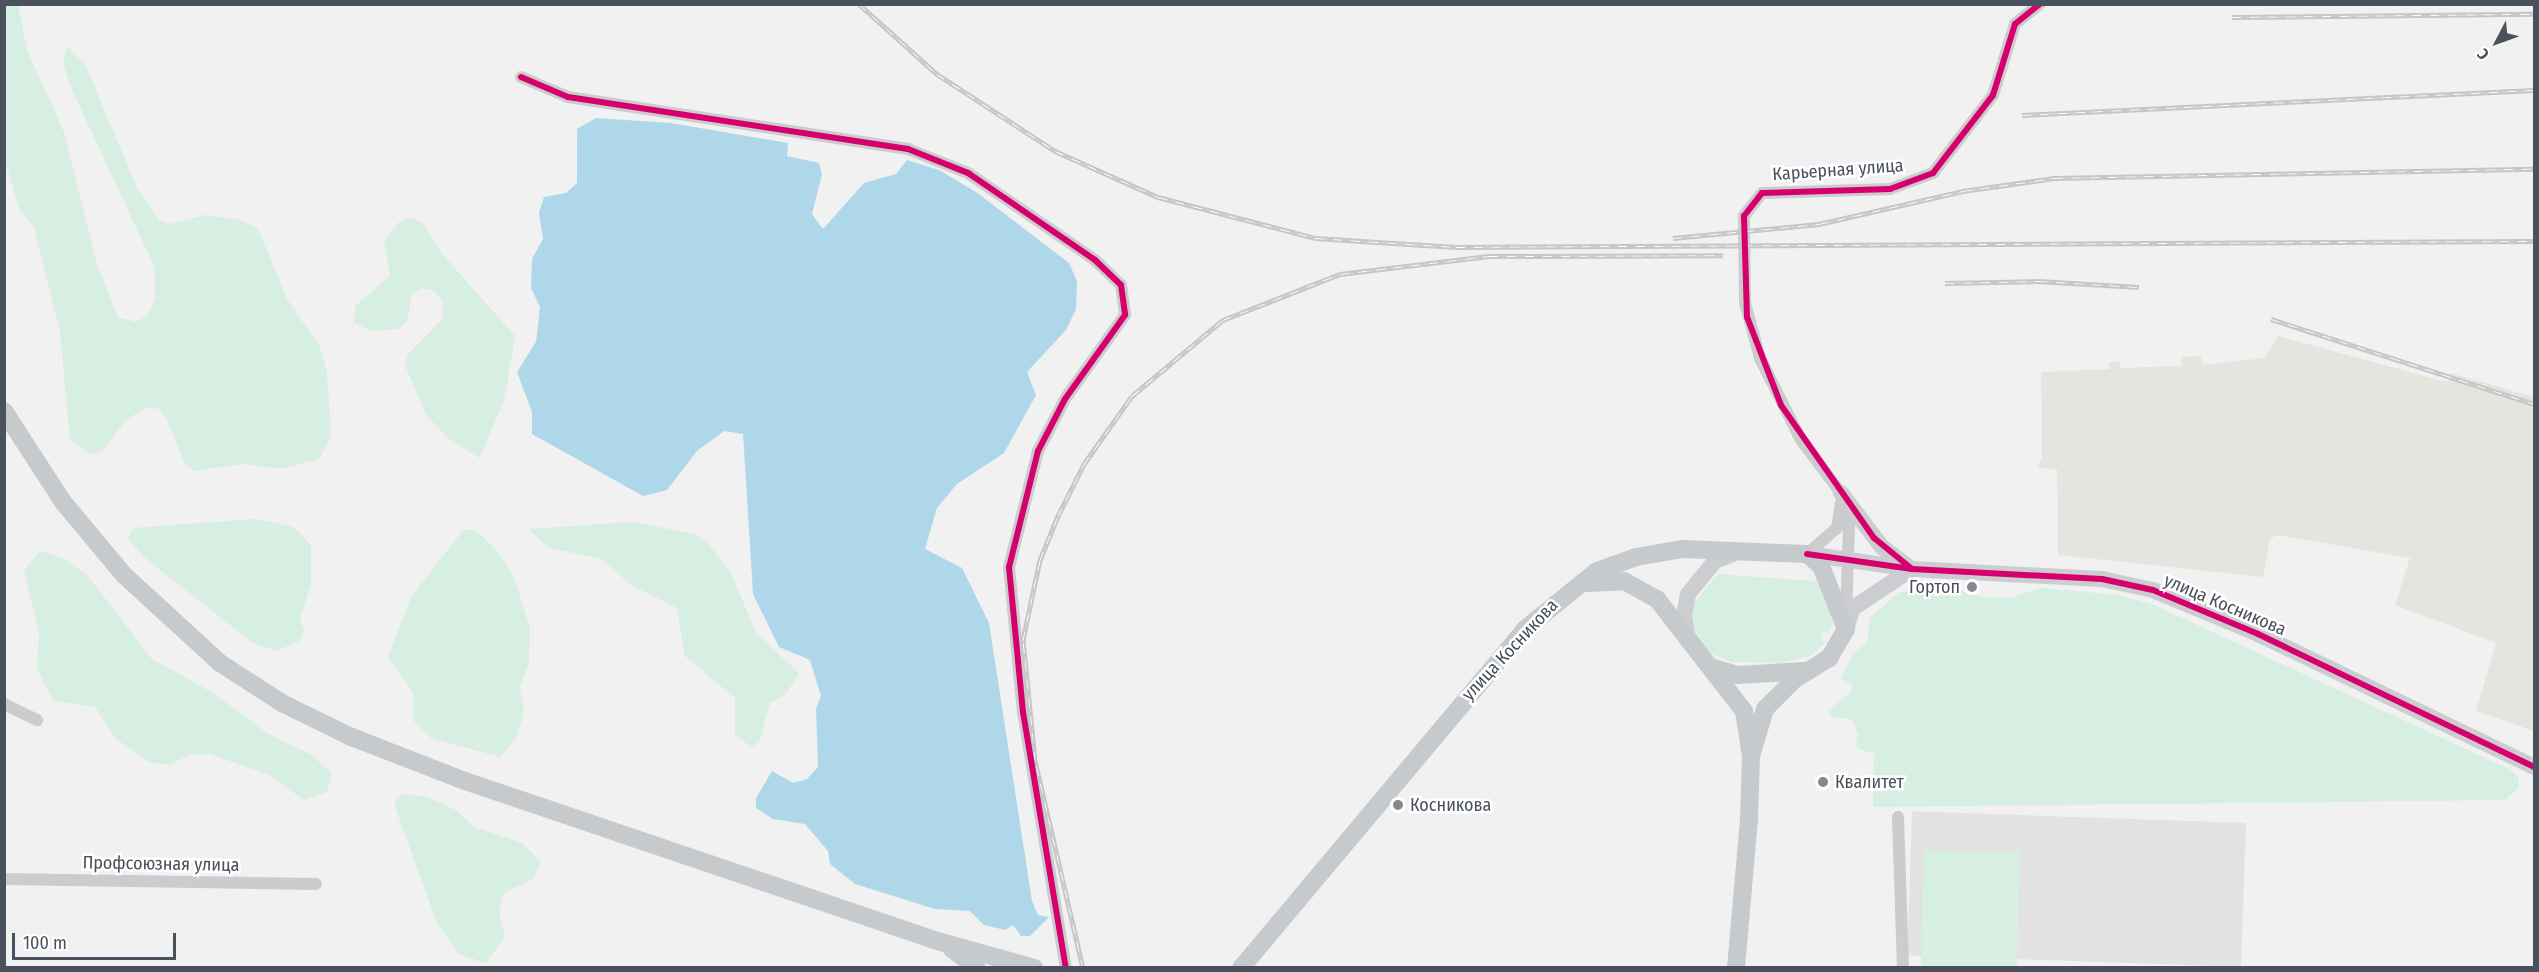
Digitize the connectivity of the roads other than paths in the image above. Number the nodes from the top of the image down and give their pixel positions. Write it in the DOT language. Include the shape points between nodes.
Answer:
graph roads {
  1 [pos="2040,4"];
  2 [pos="521,76"];
  3 [pos="4,411"];
  4 [pos="1841,493"];
  5 [pos="1741,551"];
  6 [pos="1807,554"];
  7 [pos="1847,560"];
  8 [pos="1912,569"];
  9 [pos="1557,598"];
  10 [pos="1846,629"];
  11 [pos="1689,644"];
  12 [pos="1707,664"];
  13 [pos="1809,670"];
  14 [pos="4,704"];
  15 [pos="37,720"];
  16 [pos="1751,756"];
  17 [pos="2535,767"];
  18 [pos="1898,817"];
  19 [pos="4,879"];
  20 [pos="316,884"];
  21 [pos="934,940"];
  22 [pos="977,968"];
  23 [pos="1034,968"];
  24 [pos="1066,968"];
  25 [pos="1241,968"];
  26 [pos="1736,968"];
  27 [pos="1903,968"];
  1 -- 4 [label="street, Карьерная улица" via="2015,24 1994,95 1933,173 1890,189 1772,191 1755,197 1747,209 1745,303 1753,337 1791,422"];
  2 -- 24 [label="street" via="568,98 918,152 968,173 1095,260 1121,285 1125,315 1065,399 1038,451 1009,567 1023,712"];
  3 -- 21 [label="main road" via="63,502 124,575 220,663 282,703 349,736 465,781"];
  4 -- 6 [label="street" via="1837,528"];
  4 -- 7 [label="street" via="1850,529"];
  4 -- 8 [label="street" via="1882,547"];
  5 -- 6 [label="main road, улица Косникова"];
  5 -- 9 [label="main road, улица Косникова" via="1683,549 1636,557 1597,572"];
  5 -- 11 [label="street" via="1715,561 1693,585 1684,615"];
  6 -- 7 [label="street, улица Косникова"];
  6 -- 10 [label="main road" via="1828,576"];
  7 -- 8 [label="street, улица Косникова"];
  7 -- 10 [label="street"];
  8 -- 10 [label="street" via="1853,608"];
  8 -- 17 [label="street, улица Косникова" via="2102,579 2169,595"];
  9 -- 11 [label="main road" via="1590,583 1624,581 1657,599"];
  9 -- 25 [label="main road, улица Косникова" via="1407,766"];
  10 -- 13 [label="main road" via="1829,658"];
  11 -- 12 [label="main road"];
  12 -- 13 [label="main road" via="1737,675"];
  12 -- 16 [label="main road" via="1744,711"];
  13 -- 16 [label="main road" via="1765,708"];
  14 -- 15 [label="street"];
  16 -- 26 [label="main road"];
  18 -- 27 [label="street"];
  19 -- 20 [label="street, Профсоюзная улица"];
  21 -- 22 [label="main road"];
  21 -- 23 [label="main road"];
}
